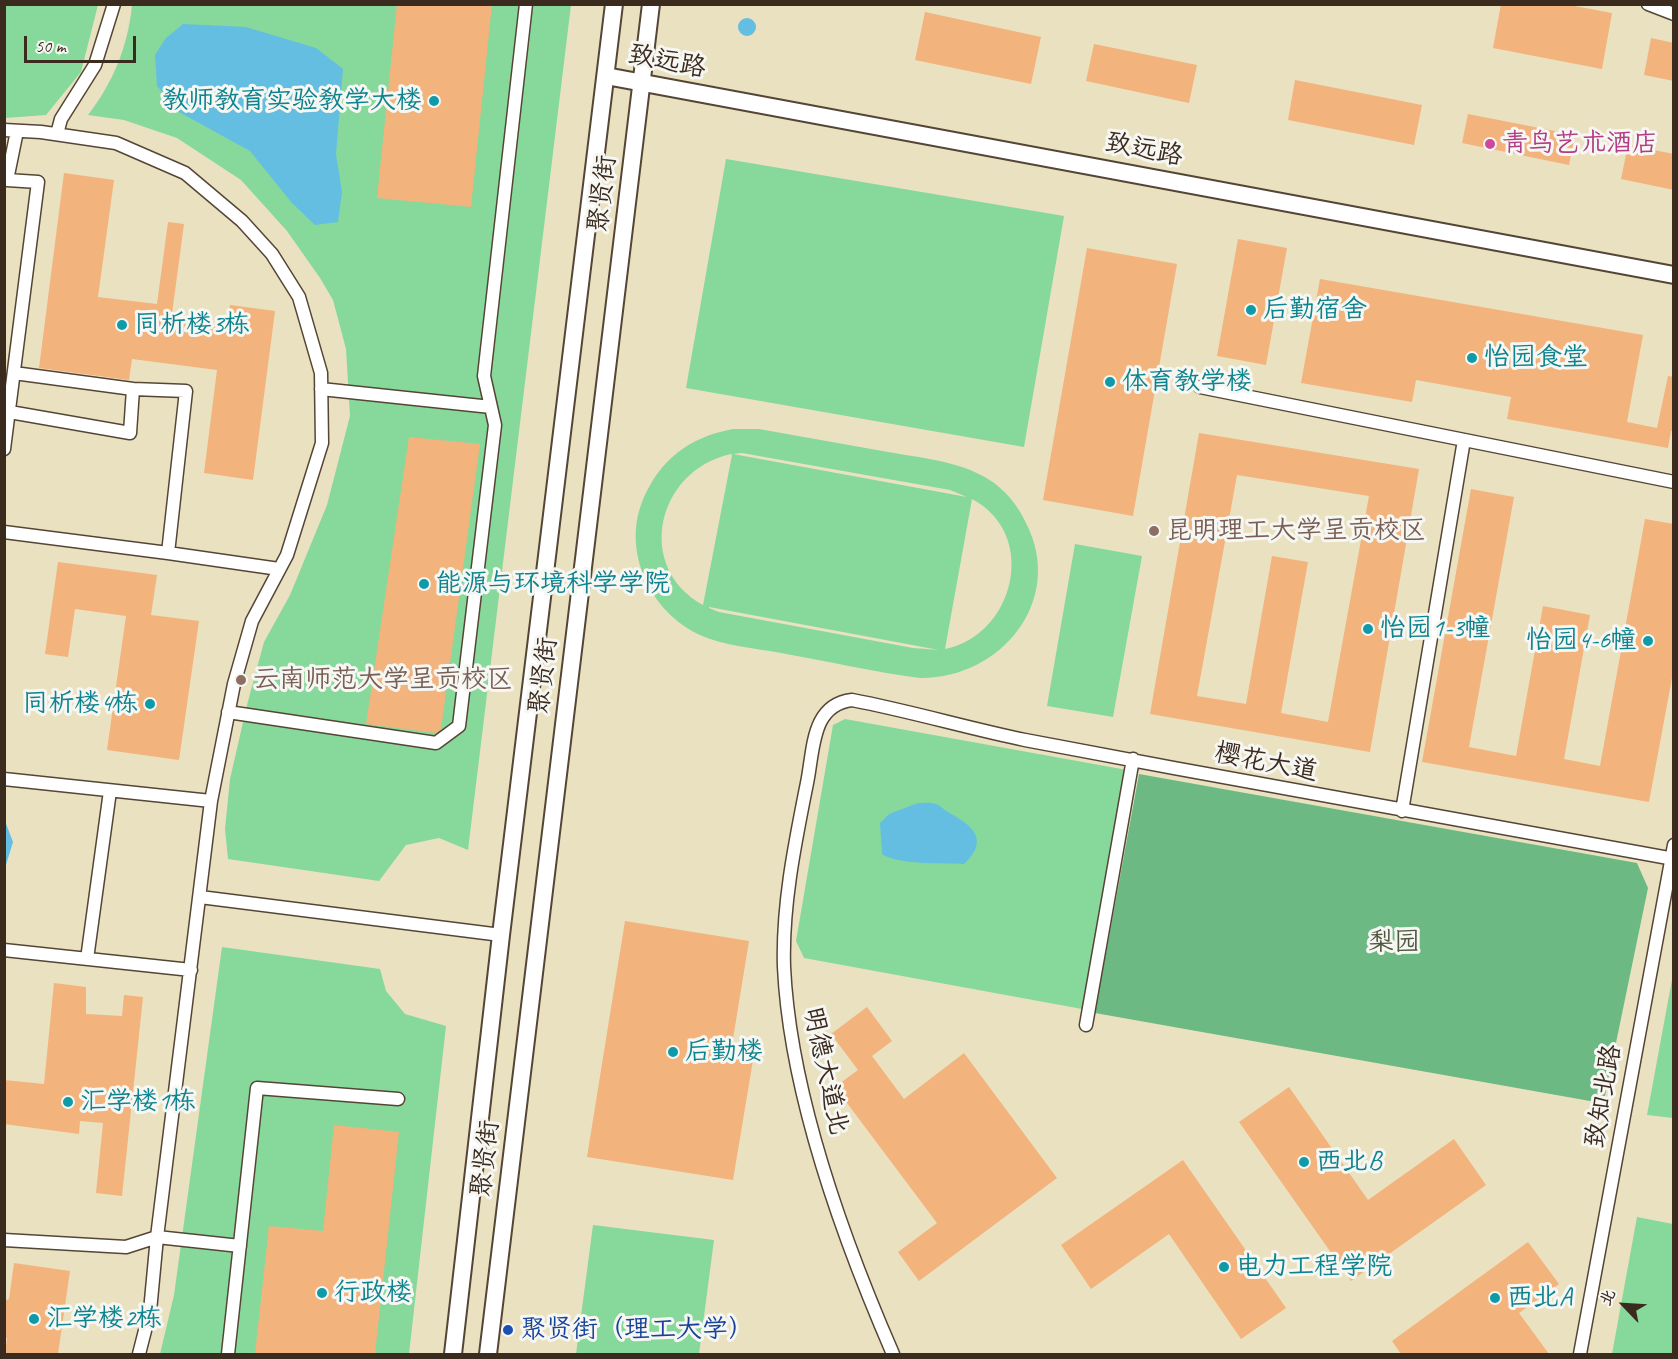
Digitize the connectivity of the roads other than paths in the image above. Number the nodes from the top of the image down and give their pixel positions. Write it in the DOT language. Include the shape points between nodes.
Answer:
graph roads {
  1 [pos="114,4"];
  2 [pos="526,4"];
  3 [pos="614,4"];
  4 [pos="651,4"];
  5 [pos="1648,4"];
  6 [pos="1674,14"];
  7 [pos="606,76"];
  8 [pos="642,83"];
  9 [pos="11,130"];
  10 [pos="57,134"];
  11 [pos="1674,275"];
  12 [pos="14,373"];
  13 [pos="1200,387"];
  14 [pos="134,389"];
  15 [pos="321,389"];
  16 [pos="491,406"];
  17 [pos="7,411"];
  18 [pos="1464,440"];
  19 [pos="4,449"];
  20 [pos="1674,482"];
  21 [pos="4,532"];
  22 [pos="168,553"];
  23 [pos="279,569"];
  24 [pos="852,700"];
  25 [pos="228,712"];
  26 [pos="1133,759"];
  27 [pos="4,780"];
  28 [pos="110,791"];
  29 [pos="211,801"];
  30 [pos="1402,811"];
  31 [pos="1674,845"];
  32 [pos="1672,859"];
  33 [pos="200,897"];
  34 [pos="501,936"];
  35 [pos="4,950"];
  36 [pos="87,959"];
  37 [pos="191,970"];
  38 [pos="1086,1025"];
  39 [pos="398,1099"];
  40 [pos="157,1237"];
  41 [pos="4,1240"];
  42 [pos="240,1246"];
  43 [pos="139,1354"];
  44 [pos="228,1354"];
  45 [pos="453,1354"];
  46 [pos="488,1354"];
  47 [pos="893,1354"];
  48 [pos="1580,1354"];
  1 -- 10 [label="street" via="96,65 61,118"];
  2 -- 16 [label="street" via="484,376"];
  3 -- 7 [label="main road, 聚贤街"];
  4 -- 8 [label="main road, 聚贤街"];
  5 -- 6 [label="street"];
  7 -- 8 [label="main road, 致远路"];
  7 -- 34 [label="main road, 聚贤街"];
  8 -- 11 [label="main road, 致远路"];
  8 -- 46 [label="main road, 聚贤街"];
  9 -- 10 [label="street"];
  9 -- 12 [label="street" via="7,180 38,182"];
  10 -- 15 [label="street" via="116,143 185,173 242,221 272,254 299,297 321,373"];
  12 -- 14 [label="street"];
  12 -- 17 [label="street"];
  13 -- 18 [label="street"];
  14 -- 17 [label="street" via="130,433"];
  14 -- 22 [label="street" via="186,391"];
  15 -- 16 [label="street"];
  15 -- 23 [label="street" via="322,443 287,555"];
  16 -- 25 [label="street" via="495,425 459,726 436,743"];
  17 -- 19 [label="street"];
  18 -- 20 [label="street"];
  18 -- 30 [label="street"];
  21 -- 22 [label="street"];
  22 -- 23 [label="street"];
  23 -- 25 [label="street" via="252,621"];
  24 -- 26 [label="street, 樱花大道" via="1023,739"];
  24 -- 47 [label="street, 明德大道北" via="836,702 826,710 819,725 788,900 784,966 791,1044 814,1132 854,1263"];
  25 -- 29 [label="street"];
  26 -- 30 [label="street, 樱花大道"];
  26 -- 38 [label="street"];
  27 -- 28 [label="street"];
  28 -- 29 [label="street"];
  28 -- 36 [label="street"];
  29 -- 33 [label="street"];
  30 -- 32 [label="street, 樱花大道"];
  31 -- 32 [label="street, 致知北路"];
  32 -- 48 [label="street, 致知北路"];
  33 -- 34 [label="street"];
  33 -- 37 [label="street"];
  34 -- 45 [label="main road, 聚贤街"];
  35 -- 36 [label="street"];
  36 -- 37 [label="street"];
  37 -- 40 [label="street"];
  39 -- 42 [label="street" via="257,1088"];
  40 -- 41 [label="street" via="126,1247"];
  40 -- 42 [label="street"];
  40 -- 43 [label="street" via="150,1311"];
  42 -- 44 [label="street"];
}
